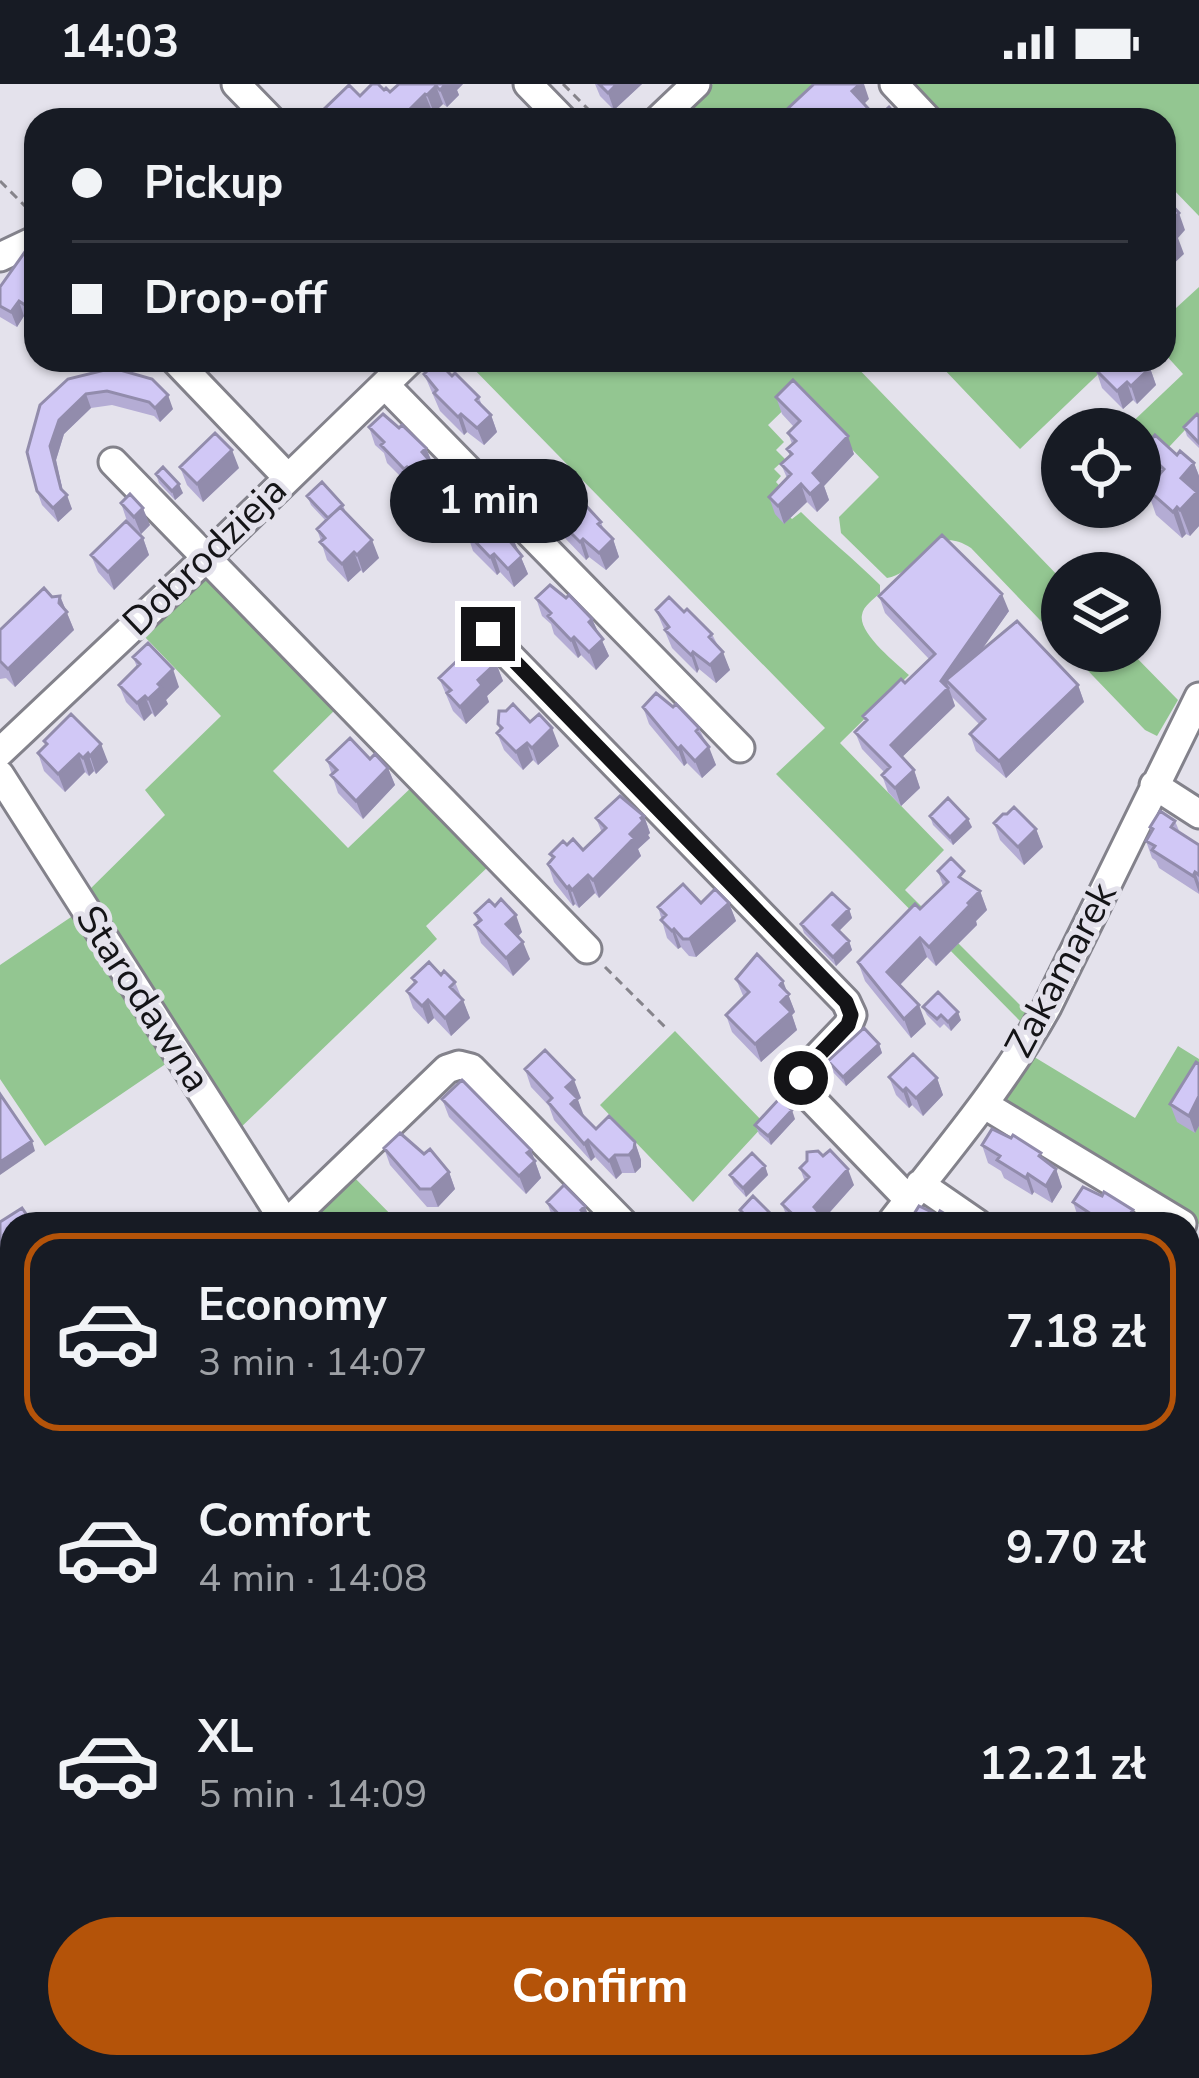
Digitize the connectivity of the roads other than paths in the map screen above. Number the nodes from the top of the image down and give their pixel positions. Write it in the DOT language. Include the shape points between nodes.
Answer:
graph roads {
  1 [pos="236,84"];
  2 [pos="528,84"];
  3 [pos="696,84"];
  4 [pos="894,84"];
  5 [pos="259,108"];
  6 [pos="551,108"];
  7 [pos="671,108"];
  8 [pos="917,108"];
  9 [pos="186,372"];
  10 [pos="398,372"];
  11 [pos="385,385"];
  12 [pos="112,462"];
  13 [pos="287,477"];
  14 [pos="207,557"];
  15 [pos="488,634"];
  16 [pos="1199,697"];
  17 [pos="740,748"];
  18 [pos="0,752"];
  19 [pos="0,775"];
  20 [pos="1154,785"];
  21 [pos="1199,814"];
  22 [pos="586,949"];
  23 [pos="985,1105"];
  24 [pos="914,1192"];
  25 [pos="278,1212"];
  26 [pos="298,1212"];
  27 [pos="612,1212"];
  28 [pos="899,1212"];
  29 [pos="954,1212"];
  30 [pos="1162,1212"];
  1 -- 5 [label="street"];
  2 -- 6 [label="street"];
  3 -- 7 [label="street"];
  4 -- 8 [label="street"];
  9 -- 13 [label="street"];
  10 -- 11 [label="street, Dobrodzieja"];
  11 -- 13 [label="street, Dobrodzieja"];
  11 -- 17 [label="street"];
  12 -- 14 [label="street"];
  13 -- 14 [label="street, Dobrodzieja"];
  14 -- 18 [label="street, Dobrodzieja"];
  14 -- 22 [label="street"];
  15 -- 24 [label="street" via="846,1002 848,1025 803,1072 802,1088"];
  16 -- 20 [label="street, Zakamarek"];
  19 -- 25 [label="street, Starodawna"];
  20 -- 21 [label="street"];
  20 -- 23 [label="street, Zakamarek" via="1047,1007"];
  23 -- 24 [label="street, Zakamarek"];
  23 -- 30 [label="street"];
  24 -- 28 [label="street, Zakamarek"];
  24 -- 29 [label="street"];
  26 -- 27 [label="street" via="459,1064"];
}
